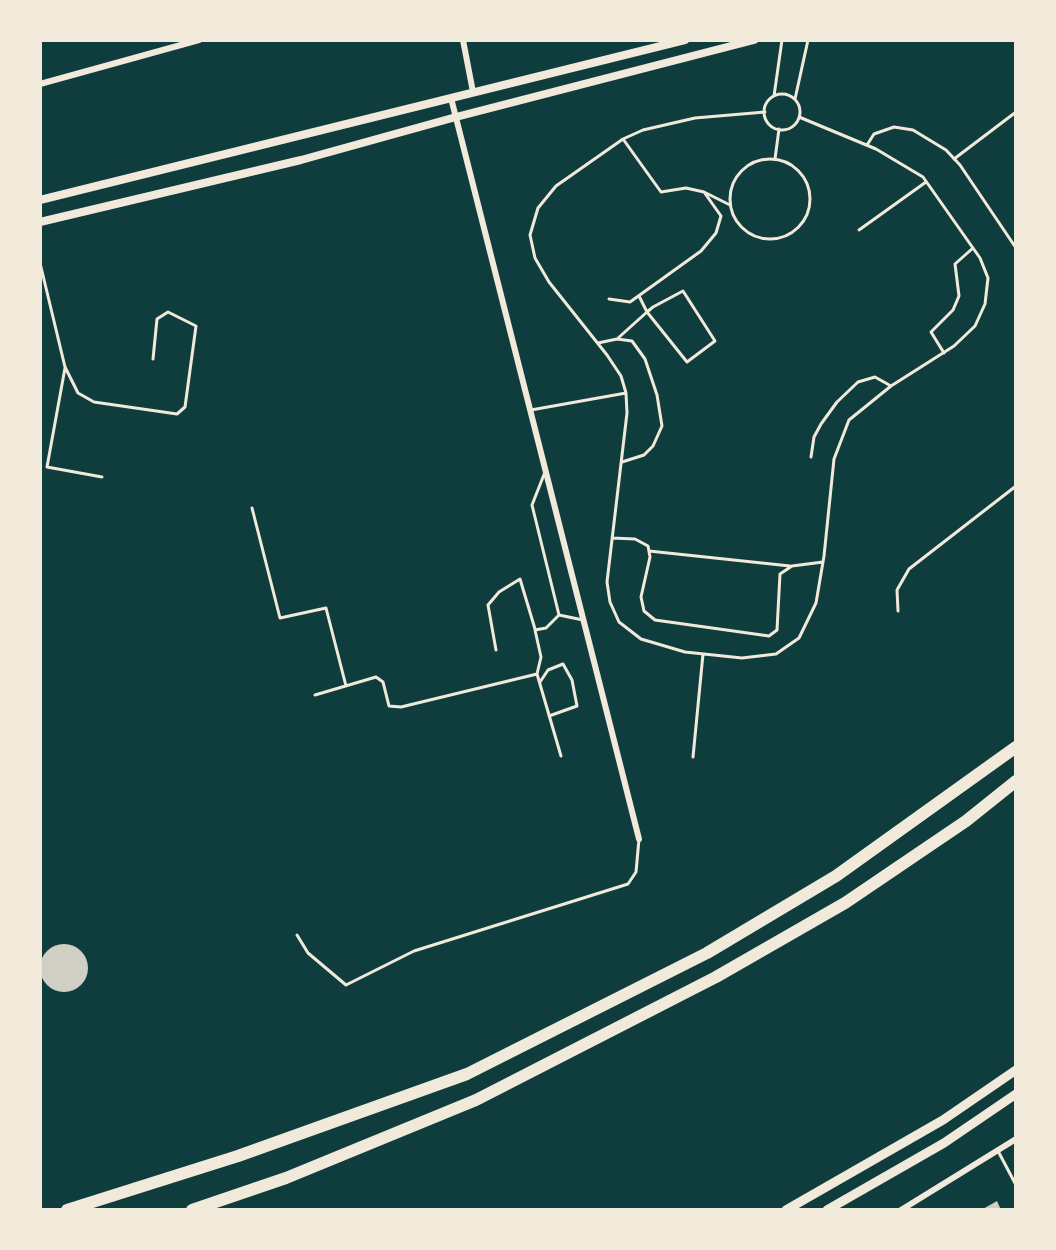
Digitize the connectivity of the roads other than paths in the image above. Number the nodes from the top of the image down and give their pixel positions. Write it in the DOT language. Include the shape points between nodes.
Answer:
graph roads {
  1 [pos="199,40"];
  2 [pos="463,40"];
  3 [pos="685,40"];
  4 [pos="754,40"];
  5 [pos="782,40"];
  6 [pos="808,40"];
  7 [pos="40,84"];
  8 [pos="473,92"];
  9 [pos="774,96"];
  10 [pos="451,98"];
  11 [pos="795,99"];
  12 [pos="765,112"];
  13 [pos="1016,112"];
  14 [pos="456,117"];
  15 [pos="799,117"];
  16 [pos="780,129"];
  17 [pos="623,138"];
  18 [pos="867,145"];
  19 [pos="775,159"];
  20 [pos="954,159"];
  21 [pos="926,182"];
  22 [pos="704,192"];
  23 [pos="40,200"];
  24 [pos="730,205"];
  25 [pos="40,222"];
  26 [pos="859,230"];
  27 [pos="973,248"];
  28 [pos="1016,248"];
  29 [pos="40,263"];
  30 [pos="42,283"];
  31 [pos="639,296"];
  32 [pos="609,299"];
  33 [pos="647,312"];
  34 [pos="617,339"];
  35 [pos="598,343"];
  36 [pos="944,353"];
  37 [pos="153,359"];
  38 [pos="65,367"];
  39 [pos="891,386"];
  40 [pos="626,393"];
  41 [pos="530,410"];
  42 [pos="811,457"];
  43 [pos="621,463"];
  44 [pos="545,470"];
  45 [pos="102,477"];
  46 [pos="1016,486"];
  47 [pos="252,508"];
  48 [pos="612,538"];
  49 [pos="649,552"];
  50 [pos="823,562"];
  51 [pos="792,566"];
  52 [pos="898,611"];
  53 [pos="559,615"];
  54 [pos="583,620"];
  55 [pos="535,630"];
  56 [pos="496,650"];
  57 [pos="703,654"];
  58 [pos="537,674"];
  59 [pos="540,682"];
  60 [pos="346,686"];
  61 [pos="315,695"];
  62 [pos="549,716"];
  63 [pos="1016,747"];
  64 [pos="561,756"];
  65 [pos="693,757"];
  66 [pos="1016,781"];
  67 [pos="639,839"];
  68 [pos="297,935"];
  69 [pos="1016,1070"];
  70 [pos="1016,1094"];
  71 [pos="1016,1139"];
  72 [pos="998,1151"];
  73 [pos="1016,1185"];
  74 [pos="67,1209"];
  75 [pos="192,1209"];
  76 [pos="787,1209"];
  77 [pos="827,1209"];
  78 [pos="901,1209"];
  1 -- 7 [label="street"];
  2 -- 8 [label="street"];
  3 -- 8 [label="street"];
  4 -- 14 [label="street"];
  5 -- 9 [label="lane"];
  6 -- 11 [label="lane"];
  8 -- 10 [label="street"];
  9 -- 11 [label="lane" via="782,94"];
  9 -- 12 [label="lane" via="766,104"];
  10 -- 14 [label="street"];
  10 -- 23 [label="street"];
  11 -- 15 [label="lane"];
  12 -- 16 [label="lane" via="770,124"];
  12 -- 17 [label="lane" via="695,118 644,129"];
  13 -- 20 [label="lane"];
  14 -- 25 [label="street" via="301,160"];
  14 -- 41 [label="street"];
  15 -- 16 [label="lane" via="790,128"];
  15 -- 18 [label="lane"];
  16 -- 19 [label="lane"];
  17 -- 22 [label="lane" via="661,192 686,188"];
  17 -- 35 [label="lane" via="556,186 538,208 530,235 535,258 549,282"];
  18 -- 20 [label="lane" via="874,134 894,127 913,130"];
  18 -- 21 [label="lane"];
  19 -- 24 [label="lane" via="757,160 745,167 733,184"];
  19 -- 24 [label="lane" via="797,169 810,194 804,221 795,231 782,238 754,237 738,224"];
  20 -- 28 [label="lane"];
  21 -- 26 [label="lane"];
  21 -- 27 [label="lane"];
  22 -- 24 [label="lane"];
  22 -- 31 [label="lane" via="721,216 716,233 701,251"];
  27 -- 36 [label="lane" via="988,278 985,304 975,326"];
  27 -- 36 [label="lane" via="955,264 958,296 953,310 931,332"];
  29 -- 30 [label="lane"];
  30 -- 38 [label="lane"];
  31 -- 32 [label="lane" via="630,302"];
  31 -- 33 [label="lane"];
  33 -- 33 [label="lane" via="682,291 715,341 687,362"];
  33 -- 34 [label="lane"];
  34 -- 35 [label="lane"];
  34 -- 43 [label="lane" via="632,341 645,359 662,426 644,455"];
  35 -- 40 [label="lane" via="621,376"];
  36 -- 39 [label="lane"];
  37 -- 38 [label="lane" via="157,319 168,312 196,326 185,407 177,414 94,402 78,393"];
  38 -- 45 [label="lane" via="47,467"];
  39 -- 42 [label="lane" via="875,377 858,382 821,424"];
  39 -- 50 [label="lane" via="849,420 840,438 834,459"];
  40 -- 41 [label="lane"];
  40 -- 43 [label="lane"];
  41 -- 44 [label="street"];
  43 -- 48 [label="lane"];
  44 -- 53 [label="lane" via="532,505"];
  44 -- 54 [label="street"];
  46 -- 52 [label="lane" via="909,569 897,590"];
  47 -- 60 [label="lane" via="280,618 326,608"];
  48 -- 49 [label="lane" via="635,539 648,546"];
  48 -- 57 [label="lane" via="607,582 619,622 641,639"];
  49 -- 51 [label="lane"];
  49 -- 51 [label="lane" via="641,597 644,611 655,620 769,636 777,630 780,574"];
  50 -- 51 [label="lane"];
  50 -- 57 [label="lane" via="816,603 791,646 776,654 742,658"];
  53 -- 54 [label="lane"];
  53 -- 55 [label="lane" via="546,628"];
  54 -- 67 [label="street"];
  55 -- 56 [label="lane" via="520,579 499,592 488,605"];
  55 -- 58 [label="lane" via="541,657"];
  57 -- 65 [label="lane"];
  58 -- 59 [label="lane"];
  58 -- 60 [label="lane" via="401,707 389,706 383,682 376,678"];
  59 -- 62 [label="lane"];
  59 -- 62 [label="lane" via="548,670 563,664 572,680 577,706"];
  60 -- 61 [label="lane"];
  62 -- 64 [label="lane"];
  63 -- 74 [label="highway" via="836,876 706,953 466,1074 238,1156"];
  66 -- 75 [label="highway" via="966,821 845,903 716,977 476,1100 286,1178"];
  67 -- 68 [label="lane" via="636,872 628,884 414,951 346,986 308,952"];
  69 -- 76 [label="main road" via="943,1120"];
  70 -- 77 [label="main road" via="944,1143"];
  71 -- 72 [label="street"];
  72 -- 73 [label="lane"];
  72 -- 78 [label="street"];
}
